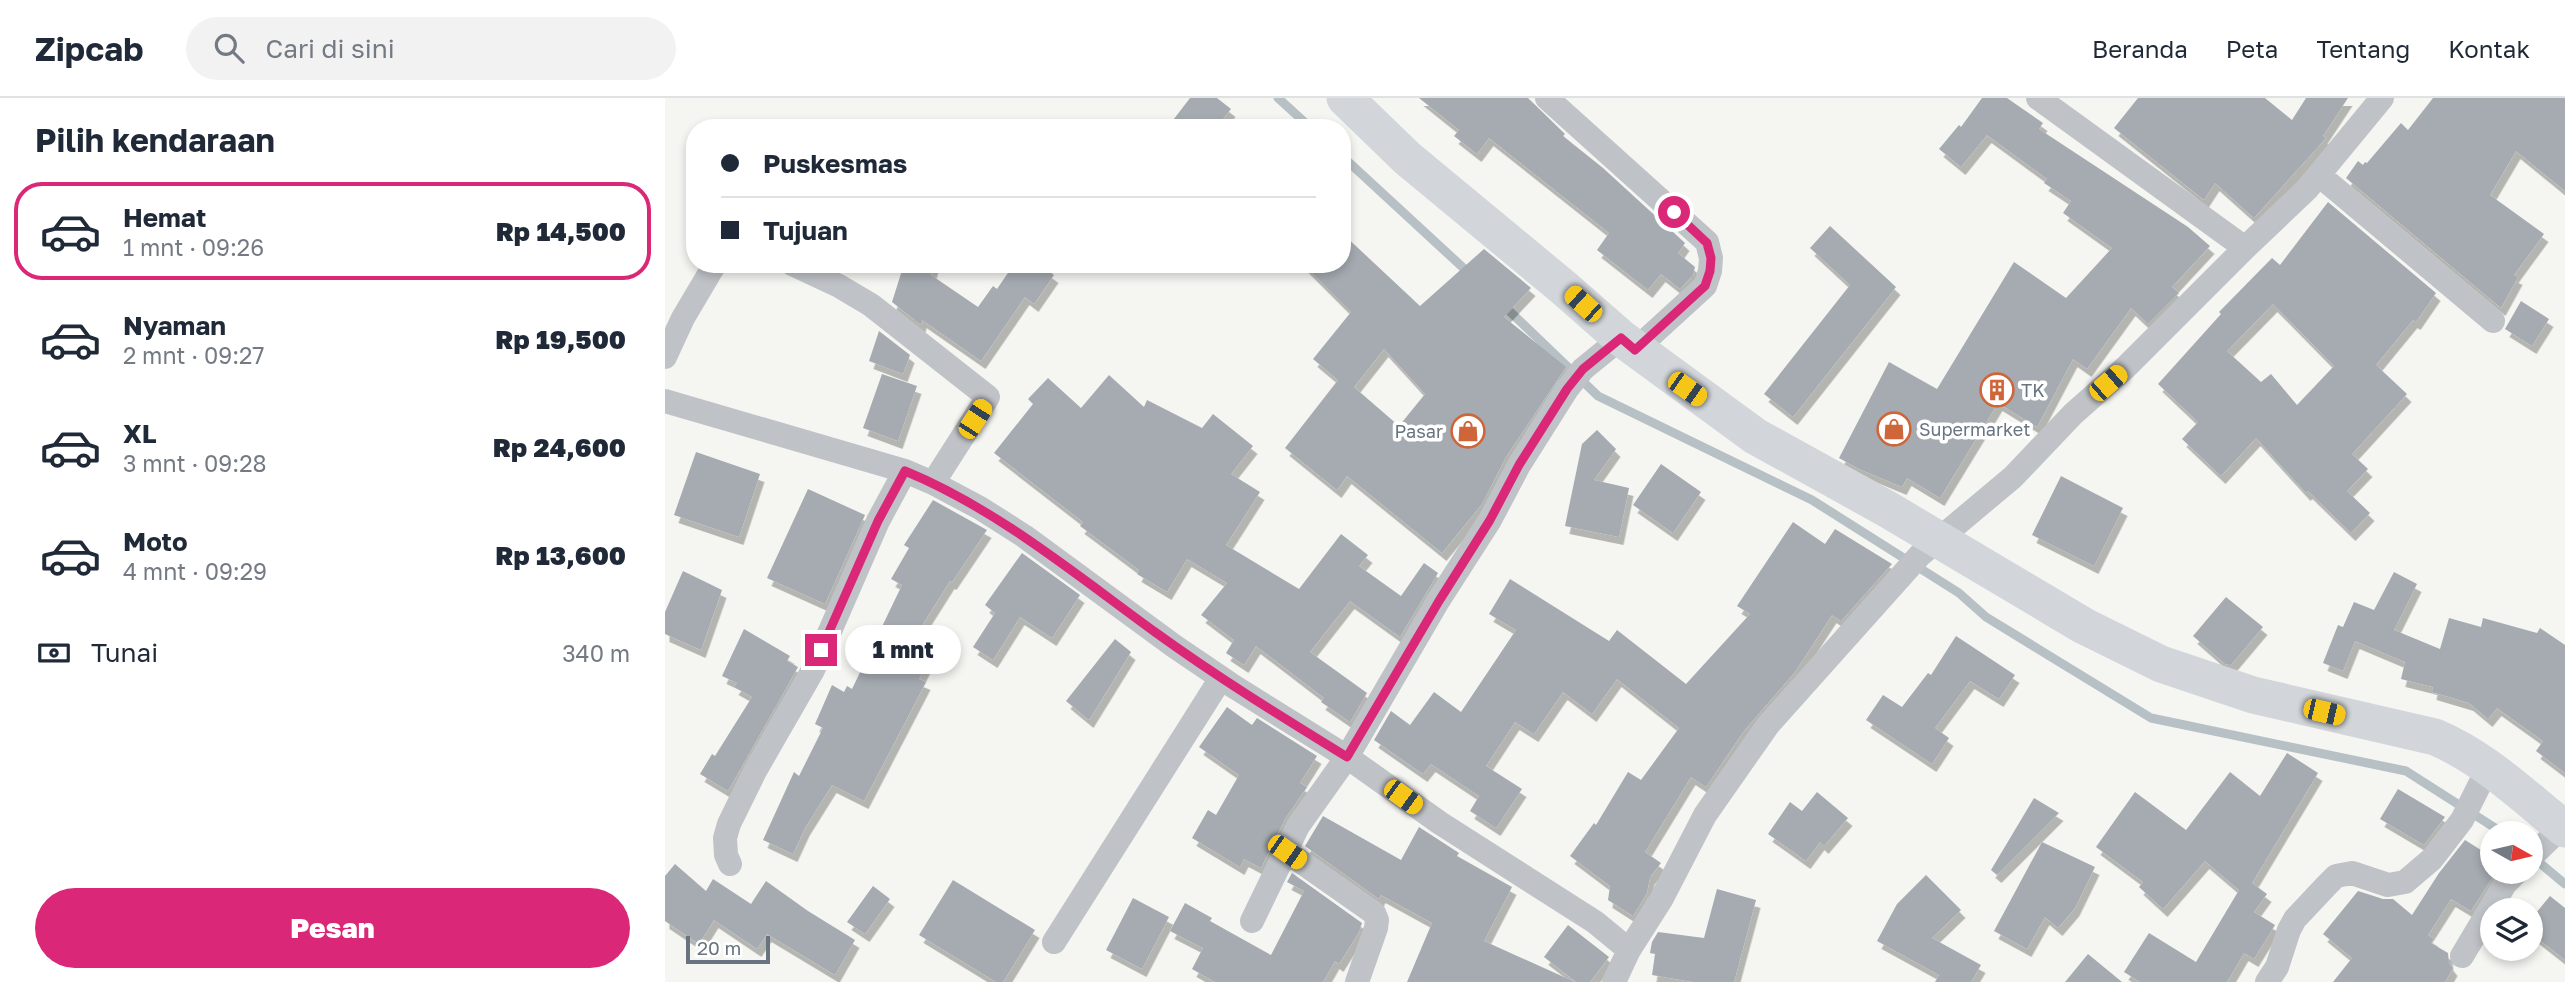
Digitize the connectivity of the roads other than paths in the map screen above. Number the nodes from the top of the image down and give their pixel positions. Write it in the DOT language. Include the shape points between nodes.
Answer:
graph roads {
  1 [pos="1345,98"];
  2 [pos="1547,98"];
  3 [pos="2038,98"];
  4 [pos="2382,98"];
  5 [pos="2319,175"];
  6 [pos="2245,248"];
  7 [pos="710,273"];
  8 [pos="811,273"];
  9 [pos="2493,321"];
  10 [pos="1628,344"];
  11 [pos="665,357"];
  12 [pos="665,401"];
  13 [pos="905,471"];
  14 [pos="933,482"];
  15 [pos="1928,547"];
  16 [pos="1221,678"];
  17 [pos="1347,757"];
  18 [pos="2489,766"];
  19 [pos="2550,840"];
  20 [pos="1287,852"];
  21 [pos="730,864"];
  22 [pos="2505,884"];
  23 [pos="1252,921"];
  24 [pos="1055,942"];
  25 [pos="1629,950"];
  26 [pos="2462,956"];
  27 [pos="1357,982"];
  28 [pos="1614,982"];
  29 [pos="2267,982"];
  1 -- 10 [label="street" via="1407,158"];
  2 -- 10 [label="street" via="1707,243 1711,258 1705,286"];
  3 -- 6 [label="street"];
  4 -- 5 [label="street"];
  5 -- 6 [label="street"];
  5 -- 9 [label="street"];
  6 -- 15 [label="street" via="2013,477"];
  7 -- 11 [label="street"];
  8 -- 14 [label="street" via="871,305 988,397"];
  10 -- 15 [label="street" via="1755,436 1887,509"];
  10 -- 17 [label="street" via="1583,369 1567,389"];
  12 -- 13 [label="street"];
  13 -- 14 [label="street"];
  13 -- 21 [label="street" via="878,521 813,670 729,824 725,838"];
  14 -- 16 [label="street" via="1024,536"];
  15 -- 18 [label="street" via="2161,664 2253,695 2435,737"];
  15 -- 25 [label="street" via="1768,725 1705,815 1663,898"];
  16 -- 17 [label="street"];
  16 -- 24 [label="street"];
  17 -- 20 [label="street" via="1298,826"];
  17 -- 25 [label="street" via="1595,922"];
  18 -- 19 [label="street"];
  18 -- 29 [label="street" via="2466,813 2432,859 2405,882 2388,885 2352,873 2336,876 2295,919"];
  20 -- 23 [label="street"];
  20 -- 27 [label="street" via="1374,913 1377,920"];
  22 -- 26 [label="street"];
  25 -- 28 [label="street"];
}
